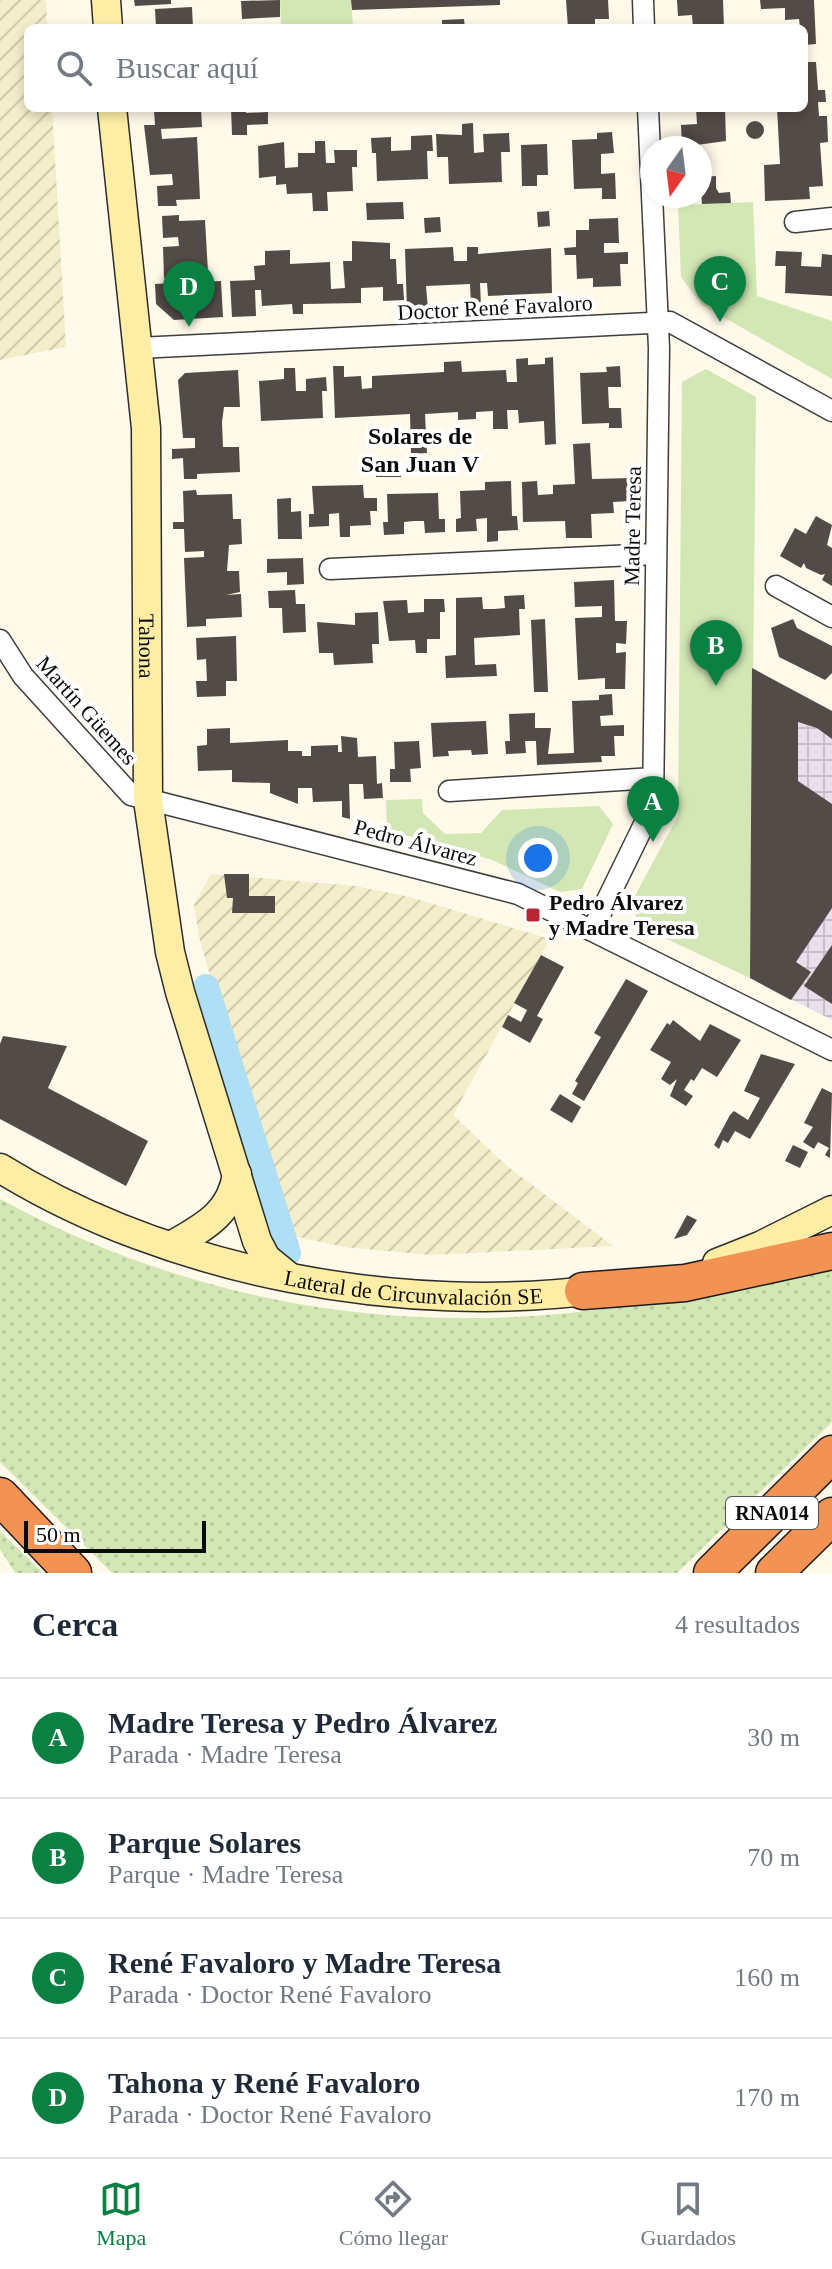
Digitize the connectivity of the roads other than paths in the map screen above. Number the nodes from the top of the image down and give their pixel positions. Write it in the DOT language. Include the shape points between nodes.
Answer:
graph roads {
  1 [pos="106,0"];
  2 [pos="643,0"];
  3 [pos="108,24"];
  4 [pos="644,24"];
  5 [pos="112,112"];
  6 [pos="648,112"];
  7 [pos="832,218"];
  8 [pos="795,222"];
  9 [pos="658,323"];
  10 [pos="138,348"];
  11 [pos="832,411"];
  12 [pos="656,554"];
  13 [pos="330,569"];
  14 [pos="776,586"];
  15 [pos="832,617"];
  16 [pos="0,640"];
  17 [pos="653,778"];
  18 [pos="449,791"];
  19 [pos="148,800"];
  20 [pos="592,931"];
  21 [pos="832,1050"];
  22 [pos="0,1168"];
  23 [pos="237,1174"];
  24 [pos="832,1210"];
  25 [pos="171,1246"];
  26 [pos="832,1251"];
  27 [pos="288,1276"];
  28 [pos="583,1291"];
  29 [pos="832,1454"];
  30 [pos="0,1496"];
  31 [pos="832,1516"];
  32 [pos="73,1573"];
  33 [pos="712,1573"];
  34 [pos="774,1573"];
  1 -- 3 [label="street"];
  2 -- 4 [label="street"];
  5 -- 10 [label="street, Tahona"];
  6 -- 9 [label="street, Madre Teresa"];
  7 -- 8 [label="street"];
  9 -- 10 [label="street, Doctor René Favaloro"];
  9 -- 11 [label="street, Doctor René Favaloro" via="670,322"];
  9 -- 12 [label="street, Madre Teresa"];
  10 -- 19 [label="street, Tahona" via="146,428"];
  12 -- 13 [label="street"];
  12 -- 17 [label="street, Madre Teresa"];
  14 -- 15 [label="street"];
  16 -- 19 [label="street, Martín Güemes" via="23,676 131,795"];
  17 -- 18 [label="street"];
  17 -- 20 [label="street, Madre Teresa" via="653,806"];
  19 -- 20 [label="street, Pedro Álvarez" via="518,894"];
  19 -- 23 [label="street, Tahona" via="170,952"];
  20 -- 21 [label="street, Pedro Álvarez"];
  22 -- 25 [label="street, Lateral de Circunvalación SE" via="60,1201"];
  23 -- 25 [label="street" via="234,1192 220,1215"];
  23 -- 27 [label="street, Tahona" via="262,1252"];
  24 -- 28 [label="street, Lateral de Circunvalación SE" via="723,1261 661,1279"];
  25 -- 27 [label="street, Lateral de Circunvalación SE"];
  26 -- 28 [label="highway" via="685,1283"];
  27 -- 28 [label="street, Lateral de Circunvalación SE" via="425,1294"];
  29 -- 33 [label="highway, RNA014"];
  30 -- 32 [label="highway"];
  31 -- 34 [label="highway, RNA014"];
}
